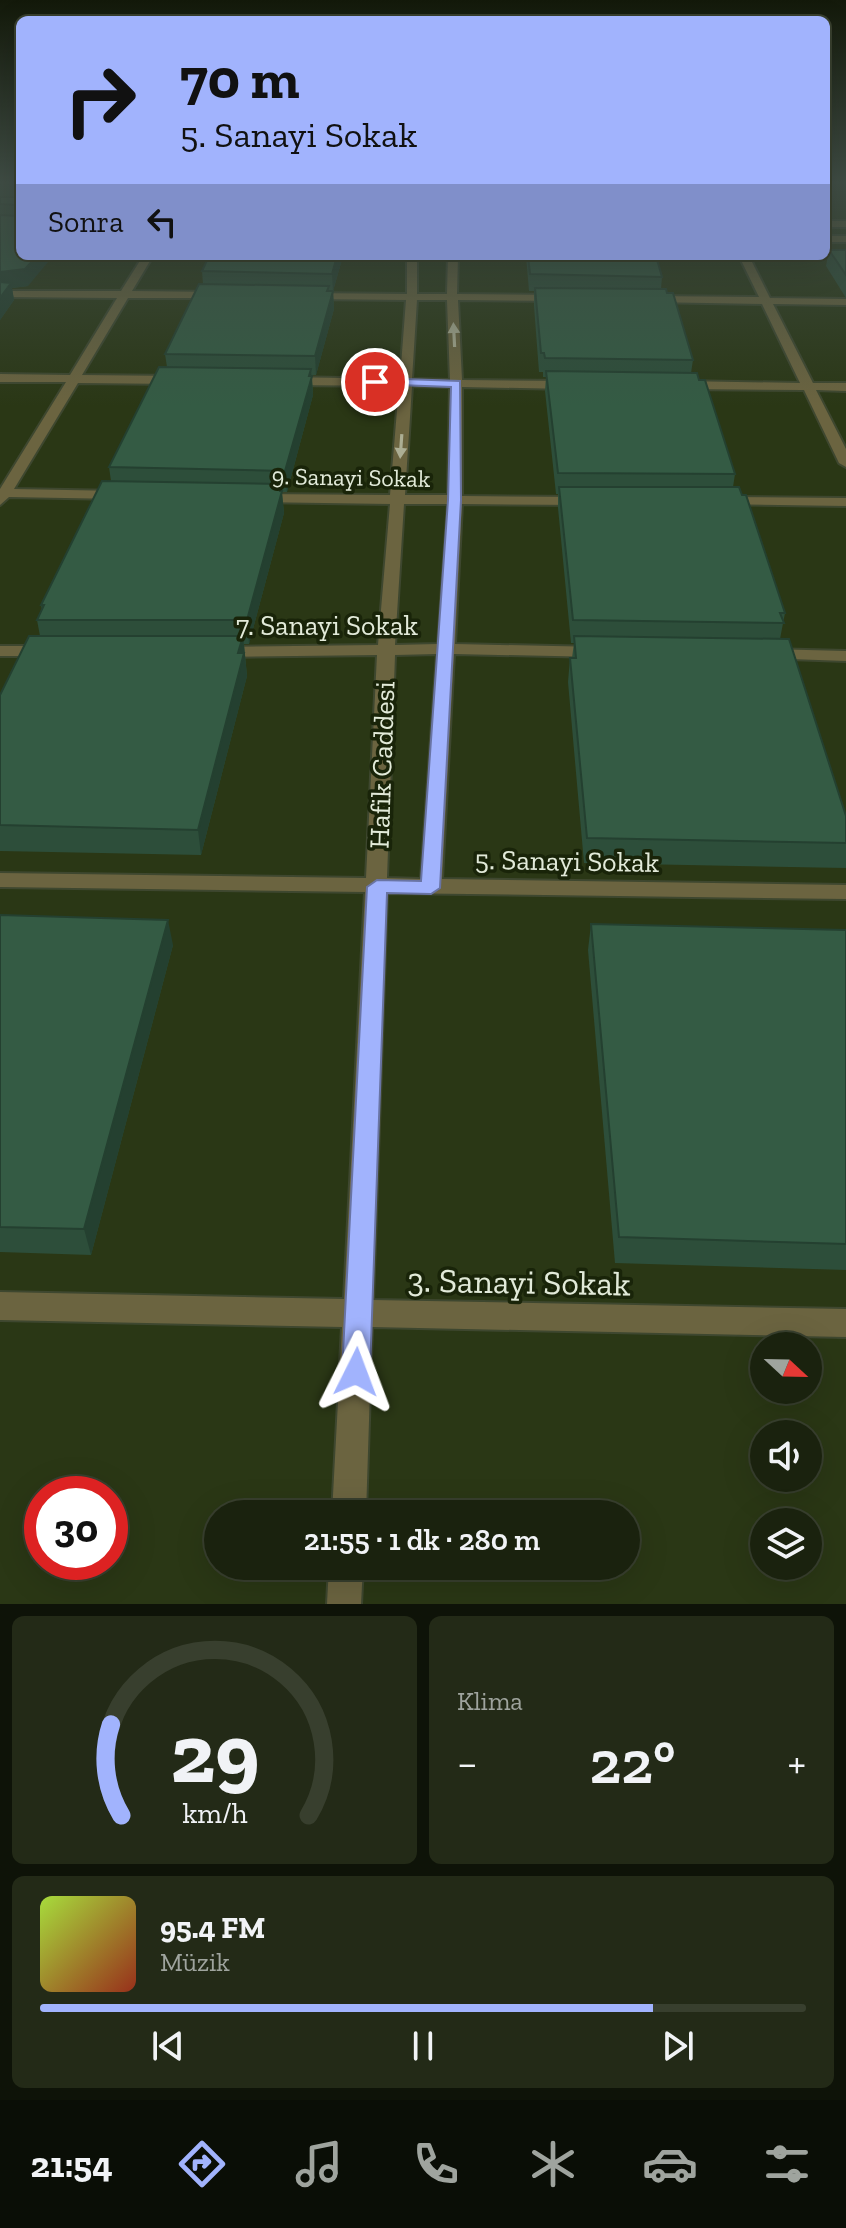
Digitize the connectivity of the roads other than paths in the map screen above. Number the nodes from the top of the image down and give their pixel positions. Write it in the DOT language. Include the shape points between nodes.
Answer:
graph roads {
  1 [pos="145,260"];
  2 [pos="412,260"];
  3 [pos="453,260"];
  4 [pos="746,260"];
  5 [pos="0,294"];
  6 [pos="123,295"];
  7 [pos="229,295"];
  8 [pos="290,296"];
  9 [pos="412,296"];
  10 [pos="452,297"];
  11 [pos="577,298"];
  12 [pos="640,299"];
  13 [pos="766,301"];
  14 [pos="846,302"];
  15 [pos="0,378"];
  16 [pos="73,379"];
  17 [pos="199,380"];
  18 [pos="279,381"];
  19 [pos="405,382"];
  20 [pos="456,384"];
  21 [pos="584,385"];
  22 [pos="664,385"];
  23 [pos="808,386"];
  24 [pos="846,387"];
  25 [pos="846,463"];
  26 [pos="2,495"];
  27 [pos="130,495"];
  28 [pos="240,498"];
  29 [pos="455,500"];
  30 [pos="397,501"];
  31 [pos="595,501"];
  32 [pos="705,501"];
  33 [pos="846,502"];
  34 [pos="447,649"];
  35 [pos="0,651"];
  36 [pos="62,651"];
  37 [pos="201,652"];
  38 [pos="386,652"];
  39 [pos="623,652"];
  40 [pos="750,654"];
  41 [pos="846,656"];
  42 [pos="0,880"];
  43 [pos="377,887"];
  44 [pos="431,888"];
  45 [pos="846,892"];
  46 [pos="0,1306"];
  47 [pos="359,1316"];
  48 [pos="846,1323"];
  49 [pos="350,1500"];
  50 [pos="345,1580"];
  51 [pos="344,1604"];
  1 -- 6 [label="street"];
  2 -- 9 [label="street, Hafik Caddesi"];
  3 -- 10 [label="street, Hafik Caddesi"];
  4 -- 13 [label="street"];
  5 -- 6 [label="street"];
  6 -- 7 [label="street"];
  6 -- 16 [label="street"];
  8 -- 9 [label="street"];
  9 -- 10 [label="street"];
  9 -- 19 [label="street, Hafik Caddesi"];
  10 -- 11 [label="street"];
  20 -- 10 [label="street, Hafik Caddesi, one-way"];
  12 -- 13 [label="street"];
  13 -- 14 [label="street"];
  13 -- 23 [label="street"];
  15 -- 16 [label="street"];
  16 -- 17 [label="street"];
  16 -- 26 [label="street"];
  18 -- 19 [label="street"];
  19 -- 20 [label="street"];
  19 -- 30 [label="street, Hafik Caddesi, one-way"];
  20 -- 21 [label="street"];
  20 -- 29 [label="street, Hafik Caddesi"];
  22 -- 23 [label="street"];
  23 -- 24 [label="street"];
  23 -- 25 [label="street"];
  26 -- 27 [label="street"];
  28 -- 30 [label="street, 9. Sanayi Sokak"];
  29 -- 30 [label="street, 9. Sanayi Sokak"];
  29 -- 31 [label="street, 9. Sanayi Sokak"];
  29 -- 34 [label="street, Hafik Caddesi"];
  30 -- 38 [label="street, Hafik Caddesi"];
  32 -- 33 [label="street"];
  34 -- 38 [label="street, 7. Sanayi Sokak"];
  34 -- 39 [label="street, 7. Sanayi Sokak"];
  34 -- 44 [label="street, Hafik Caddesi"];
  35 -- 36 [label="street"];
  37 -- 38 [label="street, 7. Sanayi Sokak"];
  38 -- 43 [label="street, Hafik Caddesi"];
  40 -- 41 [label="street"];
  42 -- 43 [label="street, 5. Sanayi Sokak"];
  43 -- 44 [label="street, 5. Sanayi Sokak"];
  43 -- 47 [label="street, Hafik Caddesi"];
  44 -- 45 [label="street, 5. Sanayi Sokak"];
  46 -- 47 [label="street, 3. Sanayi Sokak"];
  47 -- 48 [label="street, 3. Sanayi Sokak"];
  47 -- 49 [label="street, Hafik Caddesi"];
  50 -- 51 [label="street"];
}
